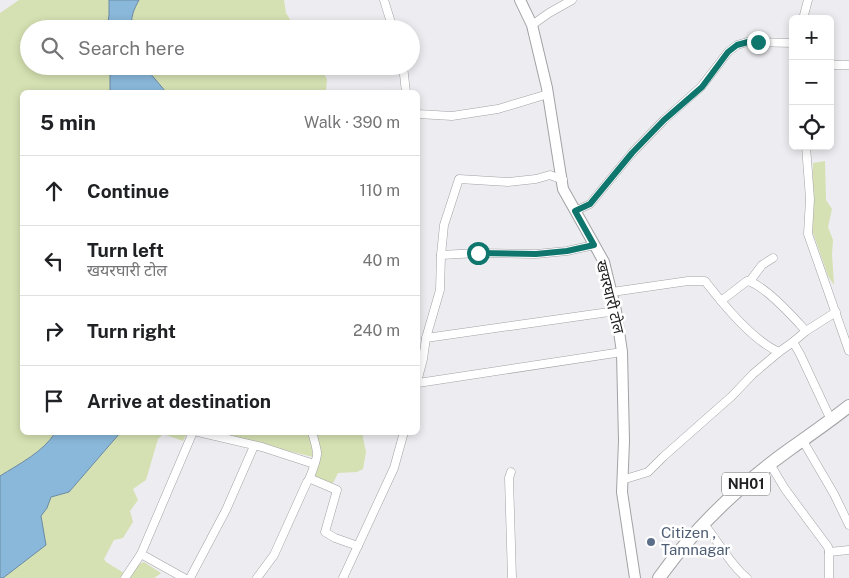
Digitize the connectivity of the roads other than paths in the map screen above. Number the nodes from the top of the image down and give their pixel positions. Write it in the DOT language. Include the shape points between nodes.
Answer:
graph roads {
  1 [pos="384,0"];
  2 [pos="520,0"];
  3 [pos="572,0"];
  4 [pos="808,0"];
  5 [pos="804,15"];
  6 [pos="390,20"];
  7 [pos="532,25"];
  8 [pos="789,43"];
  9 [pos="834,65"];
  10 [pos="849,65"];
  11 [pos="404,75"];
  12 [pos="406,90"];
  13 [pos="548,94"];
  14 [pos="420,114"];
  15 [pos="806,150"];
  16 [pos="563,180"];
  17 [pos="575,211"];
  18 [pos="594,245"];
  19 [pos="441,255"];
  20 [pos="773,258"];
  21 [pos="750,281"];
  22 [pos="612,292"];
  23 [pos="721,301"];
  24 [pos="616,311"];
  25 [pos="836,312"];
  26 [pos="806,331"];
  27 [pos="426,338"];
  28 [pos="793,342"];
  29 [pos="849,350"];
  30 [pos="622,352"];
  31 [pos="779,352"];
  32 [pos="420,359"];
  33 [pos="420,383"];
  34 [pos="849,406"];
  35 [pos="831,420"];
  36 [pos="192,435"];
  37 [pos="210,435"];
  38 [pos="313,435"];
  39 [pos="403,435"];
  40 [pos="803,441"];
  41 [pos="254,446"];
  42 [pos="314,464"];
  43 [pos="770,464"];
  44 [pos="511,472"];
  45 [pos="311,479"];
  46 [pos="622,480"];
  47 [pos="704,524"];
  48 [pos="849,525"];
  49 [pos="358,546"];
  50 [pos="849,550"];
  51 [pos="829,552"];
  52 [pos="141,554"];
  53 [pos="125,578"];
  54 [pos="184,578"];
  55 [pos="190,578"];
  56 [pos="258,578"];
  57 [pos="343,578"];
  58 [pos="512,578"];
  59 [pos="636,578"];
  60 [pos="659,578"];
  61 [pos="747,578"];
  62 [pos="829,578"];
  1 -- 6 [label="street"];
  2 -- 7 [label="street, खयरघारी टोल"];
  3 -- 7 [label="street"];
  4 -- 5 [label="street"];
  7 -- 13 [label="street, खयरघारी टोल"];
  8 -- 17 [label="street" via="748,42 728,52 702,87 632,153 590,204"];
  9 -- 10 [label="street"];
  11 -- 12 [label="street"];
  13 -- 14 [label="street" via="452,116"];
  13 -- 16 [label="street, खयरघारी टोल"];
  15 -- 25 [label="street" via="810,199 808,234"];
  16 -- 17 [label="street, खयरघारी टोल" via="563,189"];
  16 -- 19 [label="street" via="550,175 508,182 459,179 444,225"];
  17 -- 18 [label="street, खयरघारी टोल"];
  18 -- 19 [label="street" via="536,254"];
  18 -- 22 [label="street, खयरघारी टोल" via="604,262"];
  19 -- 27 [label="street" via="440,290"];
  20 -- 21 [label="street" via="762,265"];
  21 -- 23 [label="street"];
  21 -- 26 [label="street" via="761,287"];
  22 -- 23 [label="street" via="705,281"];
  22 -- 24 [label="street, खयरघारी टोल"];
  23 -- 31 [label="street" via="766,346"];
  24 -- 27 [label="street"];
  24 -- 30 [label="street, खयरघारी टोल"];
  25 -- 26 [label="street"];
  25 -- 29 [label="street"];
  26 -- 28 [label="street"];
  27 -- 32 [label="street"];
  28 -- 31 [label="street"];
  28 -- 35 [label="street"];
  30 -- 33 [label="street"];
  30 -- 46 [label="street, खयरघारी टोल"];
  31 -- 46 [label="street" via="648,472"];
  34 -- 35 [label="highway, NH01"];
  35 -- 40 [label="highway, NH01"];
  36 -- 52 [label="street"];
  37 -- 41 [label="street"];
  38 -- 42 [label="street" via="318,455"];
  39 -- 49 [label="street" via="394,468"];
  40 -- 43 [label="highway, NH01"];
  40 -- 48 [label="street"];
  41 -- 42 [label="street"];
  41 -- 55 [label="street" via="226,510"];
  42 -- 45 [label="street"];
  43 -- 47 [label="highway, NH01"];
  43 -- 51 [label="street"];
  44 -- 58 [label="street"];
  45 -- 49 [label="street" via="337,490 325,532"];
  45 -- 56 [label="street" via="274,555"];
  46 -- 59 [label="street, खयरघारी टोल"];
  47 -- 60 [label="highway, NH01"];
  47 -- 61 [label="street" via="738,572"];
  49 -- 57 [label="street"];
  50 -- 51 [label="street"];
  51 -- 62 [label="street"];
  52 -- 53 [label="street"];
  52 -- 54 [label="street"];
}
